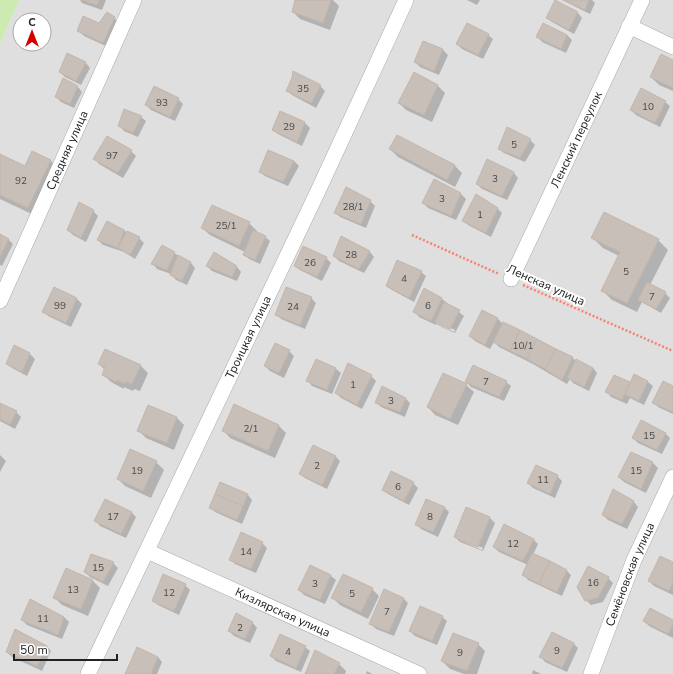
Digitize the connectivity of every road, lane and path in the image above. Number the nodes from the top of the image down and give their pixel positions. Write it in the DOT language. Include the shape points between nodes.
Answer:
graph roads {
  1 [pos="134,0"];
  2 [pos="406,0"];
  3 [pos="642,0"];
  4 [pos="630,26"];
  5 [pos="673,47"];
  6 [pos="412,235"];
  7 [pos="511,279"];
  8 [pos="0,301"];
  9 [pos="673,350"];
  10 [pos="673,477"];
  11 [pos="147,551"];
  12 [pos="88,674"];
  13 [pos="419,674"];
  14 [pos="590,674"];
  1 -- 8 [label="street, Средняя улица"];
  2 -- 11 [label="street, Троицкая улица"];
  3 -- 4 [label="street, Ленский переулок"];
  4 -- 5 [label="street"];
  4 -- 7 [label="street, Ленский переулок"];
  6 -- 7 [label="path, Ленская улица"];
  7 -- 9 [label="path, Ленская улица"];
  10 -- 14 [label="street, Семёновская улица" via="634,560"];
  11 -- 12 [label="street, Троицкая улица"];
  11 -- 13 [label="street, Кизлярская улица"];
}
